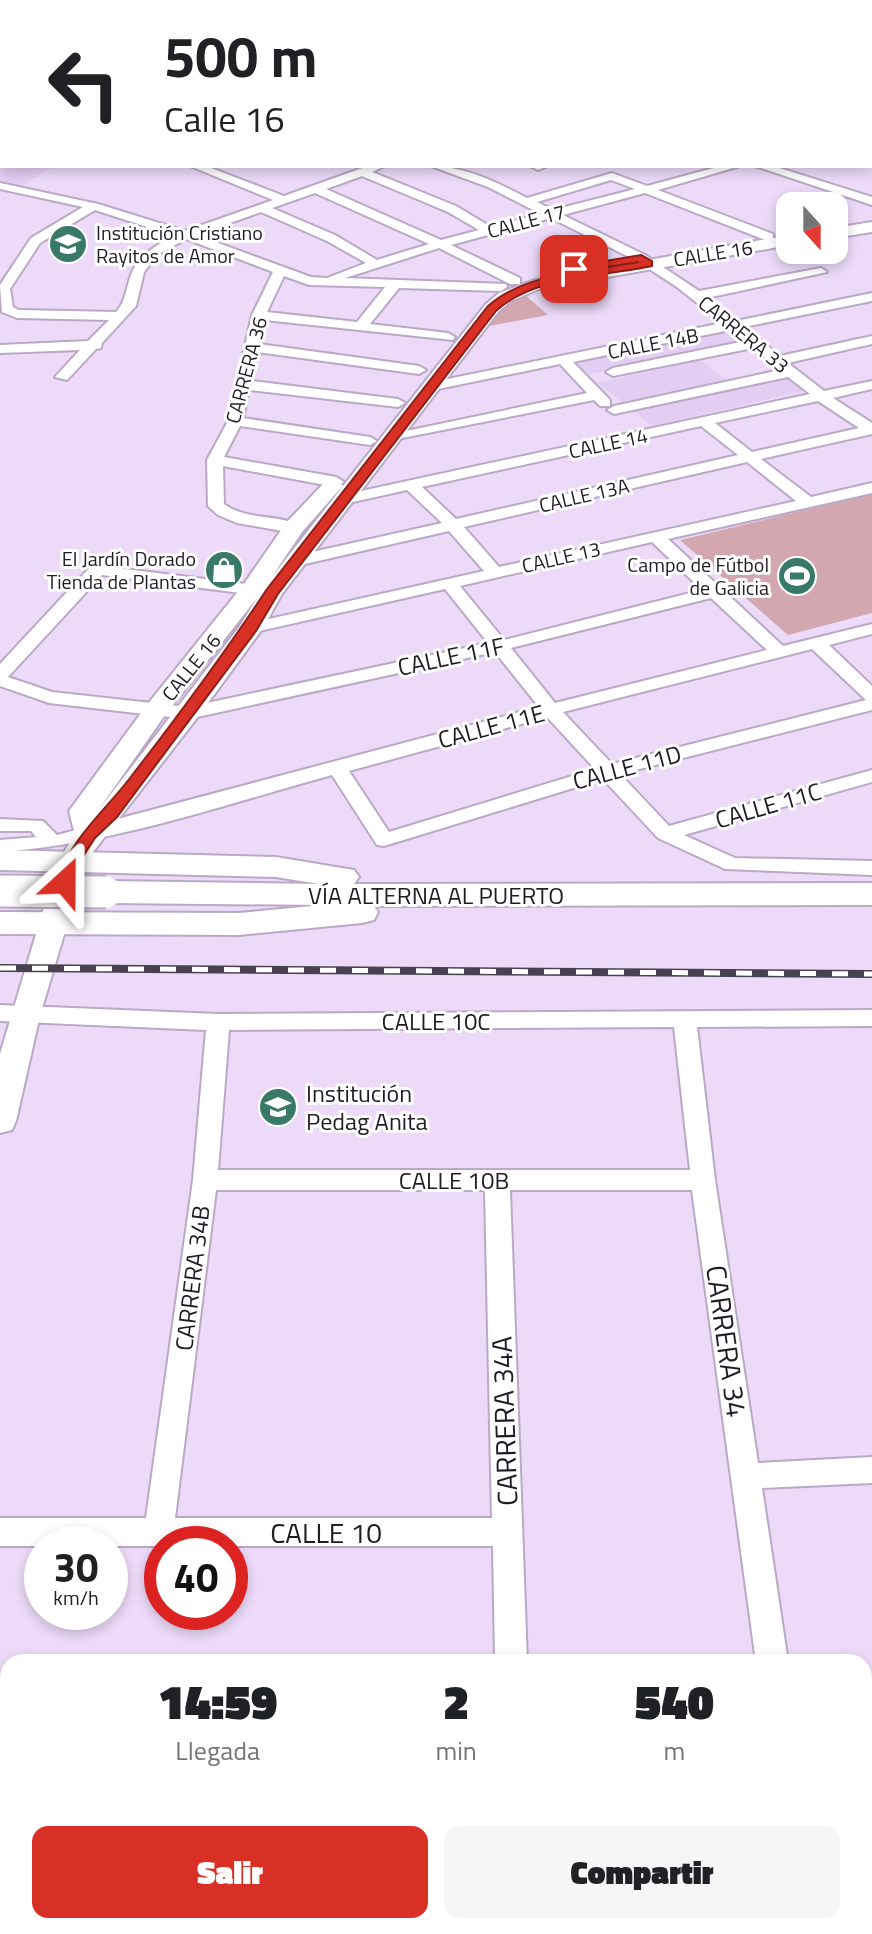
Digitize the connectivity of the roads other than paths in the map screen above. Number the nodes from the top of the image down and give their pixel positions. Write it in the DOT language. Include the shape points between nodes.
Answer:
graph roads {
  1 [pos="201,168"];
  2 [pos="373,168"];
  3 [pos="443,168"];
  4 [pos="726,168"];
  5 [pos="767,168"];
  6 [pos="362,172"];
  7 [pos="0,186"];
  8 [pos="314,188"];
  9 [pos="647,188"];
  10 [pos="282,199"];
  11 [pos="872,201"];
  12 [pos="526,202"];
  13 [pos="94,206"];
  14 [pos="260,207"];
  15 [pos="551,214"];
  16 [pos="872,220"];
  17 [pos="848,224"];
  18 [pos="872,227"];
  19 [pos="489,231"];
  20 [pos="848,231"];
  21 [pos="776,234"];
  22 [pos="185,235"];
  23 [pos="776,238"];
  24 [pos="440,244"];
  25 [pos="644,261"];
  26 [pos="374,263"];
  27 [pos="279,272"];
  28 [pos="821,272"];
  29 [pos="320,282"];
  30 [pos="508,284"];
  31 [pos="394,285"];
  32 [pos="696,296"];
  33 [pos="872,297"];
  34 [pos="259,315"];
  35 [pos="120,316"];
  36 [pos="361,326"];
  37 [pos="735,327"];
  38 [pos="448,337"];
  39 [pos="872,340"];
  40 [pos="756,343"];
  41 [pos="96,345"];
  42 [pos="251,347"];
  43 [pos="0,349"];
  44 [pos="564,361"];
  45 [pos="778,361"];
  46 [pos="613,372"];
  47 [pos="791,372"];
  48 [pos="62,377"];
  49 [pos="426,378"];
  50 [pos="245,385"];
  51 [pos="872,385"];
  52 [pos="597,395"];
  53 [pos="822,397"];
  54 [pos="398,403"];
  55 [pos="614,410"];
  56 [pos="235,421"];
  57 [pos="703,421"];
  58 [pos="871,429"];
  59 [pos="642,436"];
  60 [pos="392,438"];
  61 [pos="370,441"];
  62 [pos="751,458"];
  63 [pos="215,460"];
  64 [pos="411,485"];
  65 [pos="872,488"];
  66 [pos="340,490"];
  67 [pos="806,501"];
  68 [pos="453,525"];
  69 [pos="294,528"];
  70 [pos="655,536"];
  71 [pos="296,561"];
  72 [pos="494,572"];
  73 [pos="448,582"];
  74 [pos="262,591"];
  75 [pos="713,592"];
  76 [pos="251,628"];
  77 [pos="872,629"];
  78 [pos="816,643"];
  79 [pos="499,646"];
  80 [pos="779,652"];
  81 [pos="0,678"];
  82 [pos="872,696"];
  83 [pos="872,704"];
  84 [pos="156,710"];
  85 [pos="551,710"];
  86 [pos="188,713"];
  87 [pos="337,768"];
  88 [pos="608,771"];
  89 [pos="872,776"];
  90 [pos="0,825"];
  91 [pos="665,834"];
  92 [pos="82,842"];
  93 [pos="0,846"];
  94 [pos="872,858"];
  95 [pos="0,860"];
  96 [pos="840,867"];
  97 [pos="872,868"];
  98 [pos="0,891"];
  99 [pos="872,894"];
  100 [pos="470,896"];
  101 [pos="0,923"];
  102 [pos="53,924"];
  103 [pos="12,1014"];
  104 [pos="872,1018"];
  105 [pos="685,1020"];
  106 [pos="218,1022"];
  107 [pos="0,1121"];
  108 [pos="205,1180"];
  109 [pos="497,1180"];
  110 [pos="703,1180"];
  111 [pos="872,1470"];
  112 [pos="747,1476"];
  113 [pos="160,1526"];
  114 [pos="0,1532"];
  115 [pos="144,1532"];
  116 [pos="248,1532"];
  117 [pos="508,1532"];
  118 [pos="511,1654"];
  119 [pos="771,1654"];
  1 -- 10 [label="street"];
  2 -- 6 [label="street"];
  3 -- 12 [label="street, CARRERA 33"];
  4 -- 9 [label="street, CALLE 17"];
  5 -- 11 [label="street"];
  6 -- 8 [label="street"];
  6 -- 19 [label="street" via="452,209"];
  7 -- 13 [label="street"];
  8 -- 10 [label="street"];
  8 -- 24 [label="street"];
  9 -- 12 [label="street" via="612,176"];
  9 -- 15 [label="street, CALLE 17"];
  9 -- 21 [label="street"];
  10 -- 14 [label="street"];
  12 -- 15 [label="street, CARRERA 33"];
  13 -- 22 [label="street"];
  13 -- 35 [label="street" via="35,241 4,289 7,309 17,314"];
  14 -- 22 [label="street"];
  14 -- 26 [label="street"];
  15 -- 19 [label="street, CALLE 17"];
  15 -- 25 [label="street, CARRERA 33"];
  16 -- 17 [label="street"];
  18 -- 20 [label="street"];
  19 -- 24 [label="street, CALLE 17"];
  22 -- 27 [label="street"];
  22 -- 35 [label="street" via="153,252 138,272 129,306"];
  23 -- 25 [label="street, CALLE 16"];
  24 -- 26 [label="street, CALLE 17"];
  24 -- 30 [label="street"];
  25 -- 30 [label="street, CALLE 16"];
  25 -- 32 [label="street, CARRERA 33"];
  25 -- 49 [label="street, CALLE 16" via="535,285 505,297"];
  26 -- 29 [label="street, CALLE 17"];
  27 -- 29 [label="street"];
  27 -- 34 [label="street, CARRERA 36"];
  28 -- 32 [label="street"];
  29 -- 31 [label="street, CALLE 16"];
  30 -- 31 [label="street, CALLE 16"];
  30 -- 38 [label="street, CALLE 16" via="486,294"];
  31 -- 36 [label="street"];
  32 -- 37 [label="street, CARRERA 33"];
  33 -- 37 [label="street, CALLE 14B"];
  34 -- 36 [label="street"];
  34 -- 42 [label="street, CARRERA 36"];
  35 -- 41 [label="street"];
  36 -- 38 [label="street"];
  37 -- 40 [label="street, CARRERA 33"];
  37 -- 44 [label="street, CALLE 14B"];
  38 -- 49 [label="street, CALLE 16"];
  39 -- 45 [label="street"];
  40 -- 45 [label="street, CARRERA 33"];
  40 -- 46 [label="street"];
  41 -- 43 [label="street"];
  41 -- 48 [label="street"];
  42 -- 49 [label="street, CALLE 14B"];
  42 -- 50 [label="street, CARRERA 36"];
  44 -- 49 [label="street, CALLE 14B"];
  44 -- 52 [label="street"];
  45 -- 47 [label="street, CARRERA 33"];
  47 -- 53 [label="street, CARRERA 33"];
  47 -- 55 [label="street"];
  49 -- 54 [label="street, CALLE 16"];
  49 -- 60 [label="street, CALLE 16"];
  50 -- 54 [label="street"];
  50 -- 56 [label="street, CARRERA 36"];
  51 -- 53 [label="street, CALLE 14"];
  52 -- 55 [label="street"];
  52 -- 60 [label="street"];
  53 -- 57 [label="street, CALLE 14"];
  53 -- 58 [label="street, CARRERA 33"];
  54 -- 61 [label="street, CALLE 16"];
  55 -- 59 [label="street"];
  56 -- 61 [label="street"];
  56 -- 63 [label="street, CARRERA 36"];
  57 -- 59 [label="street, CALLE 14"];
  57 -- 62 [label="street"];
  58 -- 62 [label="street, CALLE 13A"];
  59 -- 64 [label="street, CALLE 14"];
  60 -- 66 [label="street, CALLE 16"];
  61 -- 66 [label="street, CALLE 16"];
  62 -- 67 [label="street"];
  62 -- 68 [label="street, CALLE 13A"];
  63 -- 66 [label="street"];
  63 -- 69 [label="street, CARRERA 36" via="216,506 224,514"];
  64 -- 66 [label="street, CALLE 14"];
  64 -- 68 [label="street"];
  65 -- 67 [label="street, CALLE 13"];
  66 -- 69 [label="street, CALLE 16"];
  66 -- 71 [label="street, CALLE 16"];
  67 -- 70 [label="street, CALLE 13"];
  68 -- 71 [label="street, CALLE 13A"];
  68 -- 72 [label="street"];
  69 -- 74 [label="street, CALLE 16"];
  70 -- 72 [label="street, CALLE 13"];
  70 -- 75 [label="street"];
  71 -- 74 [label="street, CALLE 16"];
  72 -- 73 [label="street, CALLE 13"];
  73 -- 76 [label="street, CALLE 13"];
  73 -- 79 [label="street"];
  74 -- 76 [label="street, CALLE 16"];
  74 -- 81 [label="street" via="98,569"];
  74 -- 84 [label="street, CALLE 16"];
  75 -- 79 [label="street, CALLE 11F"];
  75 -- 80 [label="street"];
  76 -- 86 [label="street, CALLE 16"];
  77 -- 78 [label="street, CALLE 11E"];
  78 -- 80 [label="street, CALLE 11E"];
  78 -- 82 [label="street"];
  79 -- 85 [label="street"];
  79 -- 86 [label="street, CALLE 11F"];
  80 -- 85 [label="street, CALLE 11E"];
  81 -- 84 [label="street, CALLE 11F" via="49,697"];
  83 -- 88 [label="street, CALLE 11D"];
  84 -- 86 [label="street, CALLE 11F"];
  84 -- 92 [label="street, CALLE 16" via="83,811"];
  85 -- 87 [label="street, CALLE 11E"];
  85 -- 88 [label="street"];
  86 -- 92 [label="street, CALLE 16" via="112,813"];
  87 -- 88 [label="street, CALLE 11D" via="384,840"];
  87 -- 92 [label="street, CALLE 11E"];
  88 -- 91 [label="street"];
  89 -- 91 [label="street, CALLE 11C"];
  90 -- 92 [label="street" via="36,825"];
  91 -- 96 [label="street" via="732,864"];
  92 -- 93 [label="street, CALLE 11E"];
  92 -- 95 [label="main road"];
  92 -- 100 [label="main road"];
  92 -- 102 [label="street, CALLE 16"];
  94 -- 96 [label="street"];
  96 -- 97 [label="street"];
  98 -- 100 [label="main road, VÍA ALTERNA AL PUERTO, bridge"];
  99 -- 100 [label="main road, VÍA ALTERNA AL PUERTO"];
  100 -- 102 [label="main road" via="239,924"];
  101 -- 102 [label="main road"];
  102 -- 103 [label="street, CALLE 16" via="39,974"];
  103 -- 106 [label="street, CALLE 10C"];
  103 -- 107 [label="street, CALLE 16"];
  104 -- 105 [label="street, CALLE 10C"];
  105 -- 106 [label="street, CALLE 10C"];
  105 -- 110 [label="street, CARRERA 34"];
  106 -- 108 [label="street, CARRERA 34B"];
  108 -- 109 [label="street, CALLE 10B"];
  108 -- 113 [label="street, CARRERA 34B"];
  109 -- 110 [label="street, CALLE 10B"];
  109 -- 117 [label="street, CARRERA 34A"];
  110 -- 112 [label="street, CARRERA 34"];
  111 -- 112 [label="street"];
  112 -- 119 [label="street, CARRERA 34"];
  114 -- 115 [label="street, CALLE 10"];
  116 -- 117 [label="street, CALLE 10"];
  117 -- 118 [label="street, CARRERA 34A"];
}
